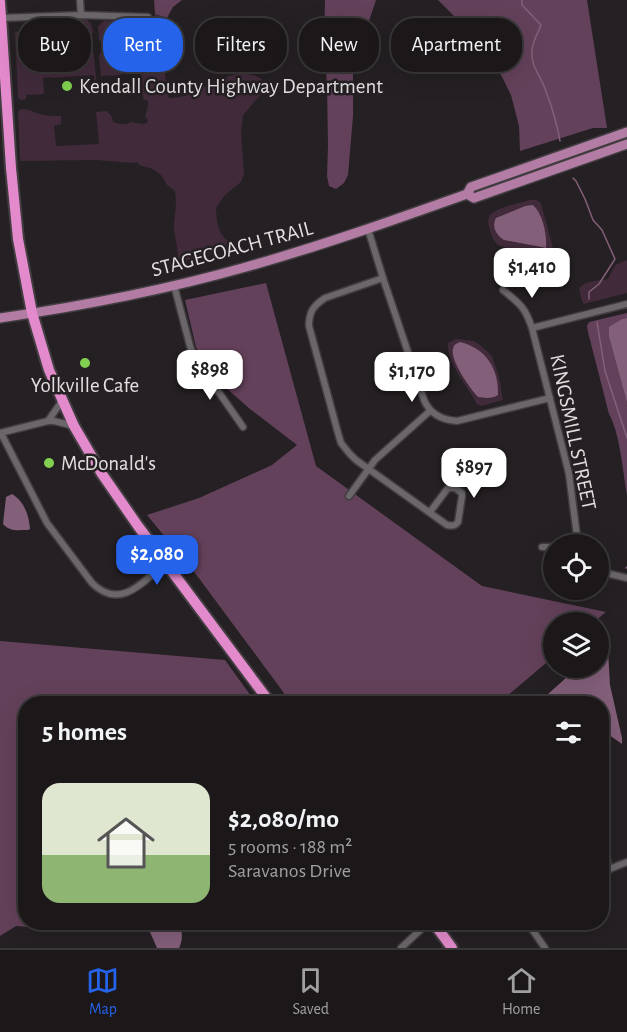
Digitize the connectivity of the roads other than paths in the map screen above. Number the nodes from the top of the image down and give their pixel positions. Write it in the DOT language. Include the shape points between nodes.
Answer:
graph roads {
  1 [pos="80,0"];
  2 [pos="0,2"];
  3 [pos="81,15"];
  4 [pos="148,17"];
  5 [pos="1,18"];
  6 [pos="627,132"];
  7 [pos="627,144"];
  8 [pos="467,194"];
  9 [pos="368,229"];
  10 [pos="383,278"];
  11 [pos="174,285"];
  12 [pos="503,291"];
  13 [pos="627,304"];
  14 [pos="32,313"];
  15 [pos="0,318"];
  16 [pos="532,328"];
  17 [pos="550,398"];
  18 [pos="62,401"];
  19 [pos="430,411"];
  20 [pos="48,422"];
  21 [pos="74,426"];
  22 [pos="243,427"];
  23 [pos="1,433"];
  24 [pos="367,469"];
  25 [pos="349,496"];
  26 [pos="429,512"];
  27 [pos="577,534"];
  28 [pos="165,563"];
  29 [pos="609,574"];
  30 [pos="627,578"];
  31 [pos="265,696"];
  32 [pos="627,862"];
  33 [pos="609,869"];
  34 [pos="422,930"];
  35 [pos="437,930"];
  36 [pos="533,930"];
  37 [pos="401,948"];
  38 [pos="452,948"];
  39 [pos="545,948"];
  1 -- 3 [label="street"];
  2 -- 5 [label="highway"];
  3 -- 4 [label="street"];
  3 -- 5 [label="street"];
  5 -- 14 [label="highway" via="14,208"];
  6 -- 8 [label="main road, STAGECOACH TRAIL" via="471,187"];
  7 -- 8 [label="main road, STAGECOACH TRAIL" via="474,198"];
  8 -- 9 [label="main road, STAGECOACH TRAIL"];
  9 -- 10 [label="street"];
  9 -- 11 [label="main road, STAGECOACH TRAIL"];
  10 -- 19 [label="street"];
  10 -- 24 [label="street" via="325,298 316,304 309,317 342,443"];
  11 -- 14 [label="main road, STAGECOACH TRAIL"];
  11 -- 22 [label="street" via="196,362"];
  12 -- 16 [label="street, KINGSMILL STREET" via="521,304"];
  13 -- 16 [label="street"];
  14 -- 15 [label="main road, STAGECOACH TRAIL"];
  14 -- 18 [label="highway"];
  16 -- 17 [label="street, KINGSMILL STREET"];
  17 -- 19 [label="street" via="457,421"];
  17 -- 27 [label="street, KINGSMILL STREET" via="569,474"];
  18 -- 20 [label="street"];
  18 -- 21 [label="highway"];
  19 -- 24 [label="street"];
  20 -- 21 [label="street"];
  20 -- 23 [label="street"];
  21 -- 28 [label="highway" via="102,474"];
  23 -- 28 [label="street" via="48,523 101,591 116,595 134,590"];
  24 -- 25 [label="street"];
  24 -- 26 [label="street"];
  26 -- 26 [label="street" via="447,525 456,525 462,493 448,488"];
  28 -- 31 [label="highway"];
  29 -- 30 [label="street"];
  32 -- 33 [label="street"];
  34 -- 37 [label="street"];
  35 -- 38 [label="highway"];
  36 -- 39 [label="street"];
}
